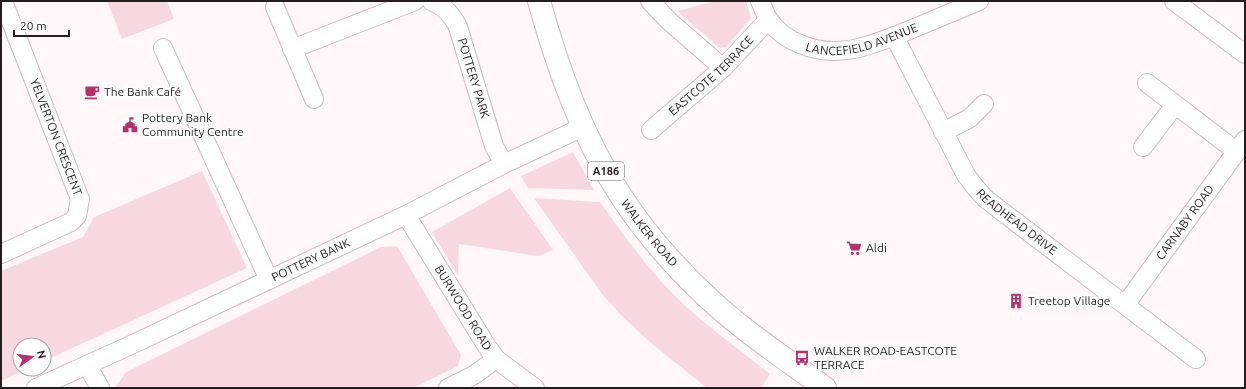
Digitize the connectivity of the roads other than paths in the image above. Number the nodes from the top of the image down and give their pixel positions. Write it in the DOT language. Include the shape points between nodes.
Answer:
graph roads {
  1 [pos="3,1"];
  2 [pos="414,1"];
  3 [pos="431,1"];
  4 [pos="539,1"];
  5 [pos="650,1"];
  6 [pos="760,1"];
  7 [pos="979,1"];
  8 [pos="1174,1"];
  9 [pos="275,7"];
  10 [pos="768,20"];
  11 [pos="894,36"];
  12 [pos="163,48"];
  13 [pos="292,48"];
  14 [pos="1245,54"];
  15 [pos="723,68"];
  16 [pos="1147,83"];
  17 [pos="314,99"];
  18 [pos="984,104"];
  19 [pos="1175,105"];
  20 [pos="583,127"];
  21 [pos="651,130"];
  22 [pos="944,132"];
  23 [pos="1241,146"];
  24 [pos="1143,147"];
  25 [pos="504,164"];
  26 [pos="406,215"];
  27 [pos="1,254"];
  28 [pos="269,280"];
  29 [pos="1125,305"];
  30 [pos="496,359"];
  31 [pos="1196,359"];
  32 [pos="87,365"];
  33 [pos="36,388"];
  34 [pos="100,388"];
  35 [pos="448,388"];
  36 [pos="536,388"];
  37 [pos="825,388"];
  1 -- 27 [label="street, YELVERTON CRESCENT" via="80,199 80,208 71,222"];
  2 -- 13 [label="street"];
  3 -- 25 [label="street, POTTERY PARK" via="447,10 454,18 494,146"];
  4 -- 20 [label="main road, WALKER ROAD / A186"];
  5 -- 15 [label="street"];
  6 -- 10 [label="street, LANCEFIELD AVENUE"];
  7 -- 11 [label="street, LANCEFIELD AVENUE"];
  8 -- 14 [label="street"];
  9 -- 13 [label="street"];
  10 -- 11 [label="street, LANCEFIELD AVENUE" via="790,40 828,52 858,49"];
  10 -- 15 [label="street, EASTCOTE TERRACE"];
  11 -- 22 [label="street, READHEAD DRIVE"];
  12 -- 28 [label="street"];
  13 -- 17 [label="street"];
  15 -- 21 [label="street, EASTCOTE TERRACE"];
  16 -- 19 [label="street"];
  18 -- 22 [label="street" via="970,118"];
  19 -- 23 [label="street"];
  19 -- 24 [label="street"];
  20 -- 25 [label="street, POTTERY BANK"];
  20 -- 37 [label="main road, WALKER ROAD / A186" via="621,197 661,249 685,275 734,320"];
  22 -- 29 [label="street, READHEAD DRIVE" via="966,175 986,199"];
  23 -- 29 [label="street, CARNABY ROAD"];
  25 -- 26 [label="street, POTTERY BANK"];
  26 -- 28 [label="street, POTTERY BANK"];
  26 -- 30 [label="street, BURWOOD ROAD"];
  28 -- 32 [label="street, POTTERY BANK"];
  29 -- 31 [label="street, READHEAD DRIVE"];
  30 -- 35 [label="street" via="474,375"];
  30 -- 36 [label="street, BURWOOD ROAD"];
  32 -- 33 [label="street, POTTERY BANK"];
  32 -- 34 [label="street"];
}
